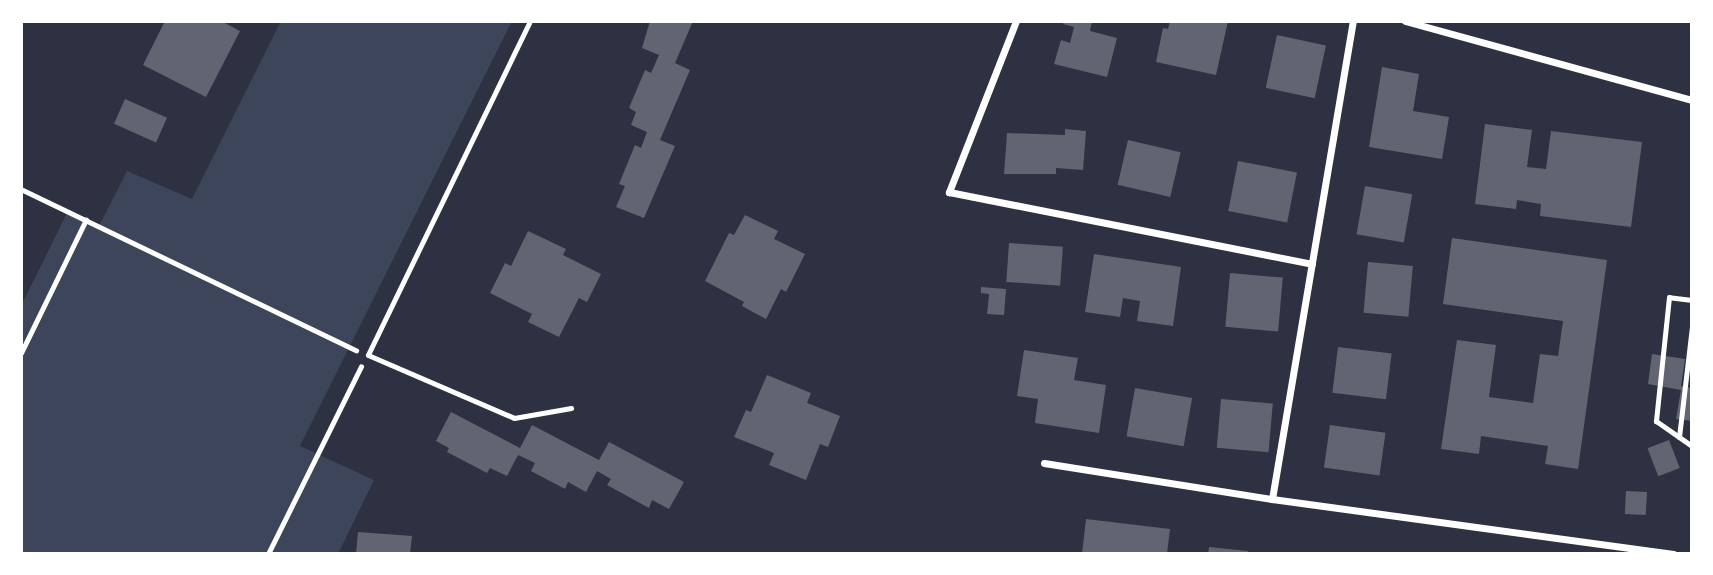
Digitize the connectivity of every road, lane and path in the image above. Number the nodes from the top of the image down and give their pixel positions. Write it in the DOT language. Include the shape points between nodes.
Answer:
graph roads {
  1 [pos="530,21"];
  2 [pos="1016,21"];
  3 [pos="1353,21"];
  4 [pos="1405,21"];
  5 [pos="1692,100"];
  6 [pos="21,189"];
  7 [pos="86,220"];
  8 [pos="1312,264"];
  9 [pos="1692,300"];
  10 [pos="1692,327"];
  11 [pos="21,353"];
  12 [pos="368,355"];
  13 [pos="572,408"];
  14 [pos="1679,437"];
  15 [pos="1692,446"];
  16 [pos="1044,463"];
  17 [pos="1272,499"];
  18 [pos="268,554"];
  19 [pos="1673,554"];
  1 -- 12 [label="lane"];
  2 -- 8 [label="street" via="949,192"];
  3 -- 8 [label="street"];
  4 -- 5 [label="street"];
  6 -- 7 [label="path"];
  7 -- 11 [label="path"];
  7 -- 12 [label="path"];
  8 -- 17 [label="street"];
  9 -- 14 [label="lane" via="1669,297 1656,421"];
  10 -- 14 [label="lane"];
  12 -- 13 [label="lane" via="514,418"];
  12 -- 18 [label="path"];
  14 -- 15 [label="lane"];
  16 -- 17 [label="street"];
  17 -- 19 [label="street"];
}
